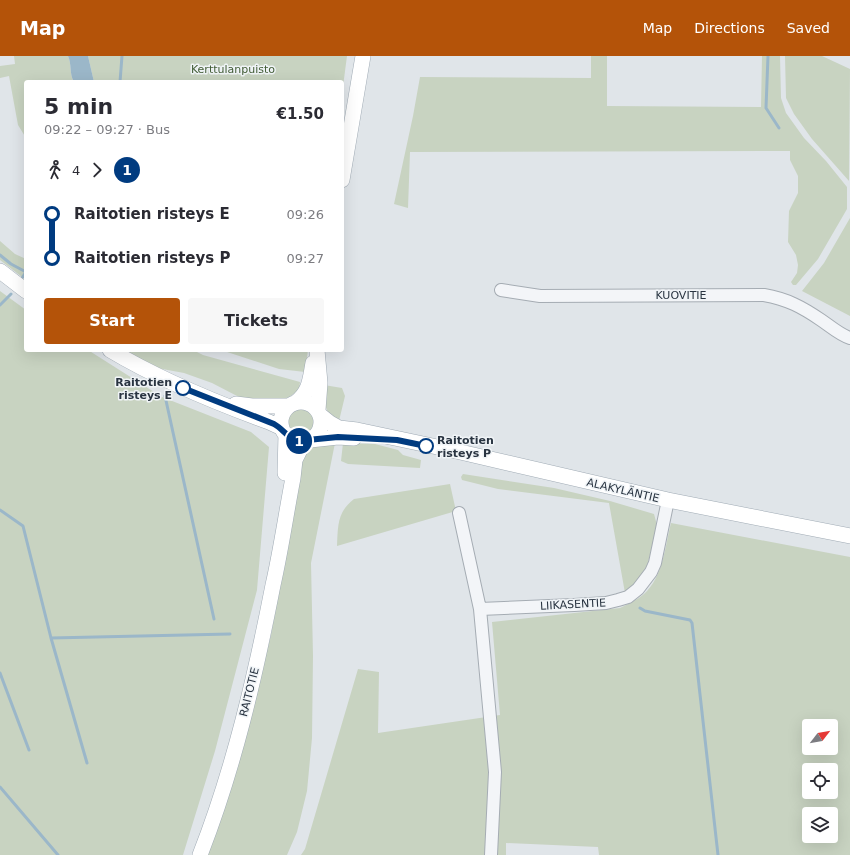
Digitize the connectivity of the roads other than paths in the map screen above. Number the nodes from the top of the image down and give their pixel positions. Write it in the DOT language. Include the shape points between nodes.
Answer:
graph roads {
  1 [pos="363,56"];
  2 [pos="344,168"];
  3 [pos="0,271"];
  4 [pos="24,289"];
  5 [pos="501,290"];
  6 [pos="850,338"];
  7 [pos="114,352"];
  8 [pos="316,352"];
  9 [pos="317,352"];
  10 [pos="215,400"];
  11 [pos="292,404"];
  12 [pos="319,413"];
  13 [pos="284,431"];
  14 [pos="307,440"];
  15 [pos="397,440"];
  16 [pos="668,500"];
  17 [pos="459,512"];
  18 [pos="283,525"];
  19 [pos="850,536"];
  20 [pos="480,609"];
  21 [pos="200,855"];
  22 [pos="491,855"];
  1 -- 2 [label="main road"];
  3 -- 4 [label="main road"];
  5 -- 6 [label="street, KUOVITIE" via="540,296 764,295 794,304"];
  7 -- 10 [label="main road" via="178,386"];
  8 -- 11 [label="main road" via="305,394"];
  9 -- 12 [label="main road"];
  10 -- 11 [label="main road" via="252,406"];
  10 -- 13 [label="main road" via="269,422"];
  11 -- 12 [label="main road" via="308,403"];
  11 -- 13 [label="main road" via="282,416"];
  12 -- 14 [label="main road" via="320,429"];
  12 -- 15 [label="main road, ALAKYLÄNTIE" via="339,428"];
  13 -- 14 [label="main road" via="297,441"];
  13 -- 18 [label="main road, RAITOTIE"];
  14 -- 15 [label="main road, ALAKYLÄNTIE" via="338,437"];
  14 -- 18 [label="main road, RAITOTIE" via="295,460"];
  15 -- 16 [label="main road, ALAKYLÄNTIE"];
  16 -- 19 [label="main road, ALAKYLÄNTIE"];
  16 -- 20 [label="street, LIIKASENTIE" via="652,572 628,597 606,603"];
  17 -- 20 [label="street"];
  18 -- 21 [label="main road, RAITOTIE" via="255,674 232,758"];
  20 -- 22 [label="street" via="495,772"];
}
